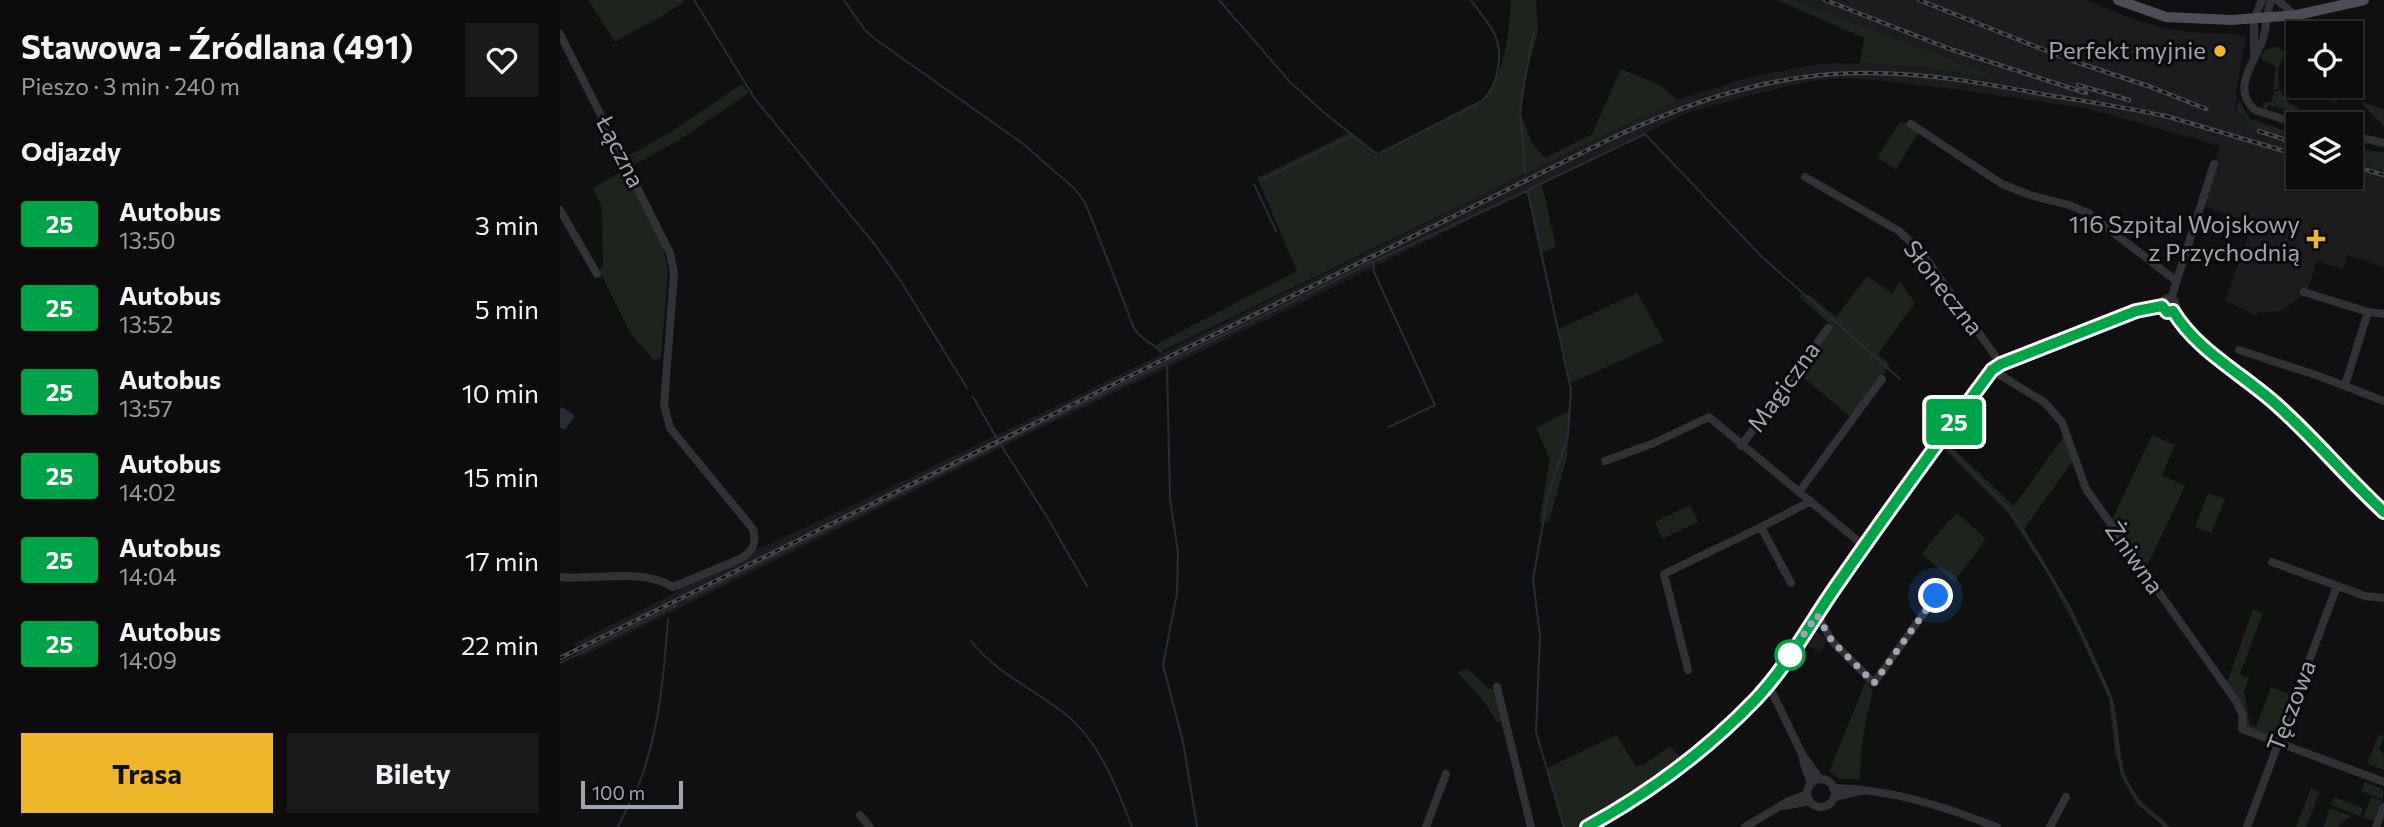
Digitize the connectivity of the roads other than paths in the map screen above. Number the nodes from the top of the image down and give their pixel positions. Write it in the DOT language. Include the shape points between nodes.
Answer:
graph roads {
  1 [pos="2118,0"];
  2 [pos="2262,0"];
  3 [pos="2271,0"];
  4 [pos="2277,0"];
  5 [pos="2364,0"];
  6 [pos="2297,15"];
  7 [pos="2254,19"];
  8 [pos="2266,19"];
  9 [pos="560,34"];
  10 [pos="2254,55"];
  11 [pos="2286,121"];
  12 [pos="1911,124"];
  13 [pos="2363,138"];
  14 [pos="2384,143"];
  15 [pos="2214,164"];
  16 [pos="1805,177"];
  17 [pos="560,210"];
  18 [pos="597,274"];
  19 [pos="2175,280"];
  20 [pos="2304,292"];
  21 [pos="2171,299"];
  22 [pos="2162,306"];
  23 [pos="2173,311"];
  24 [pos="2368,312"];
  25 [pos="2384,314"];
  26 [pos="1828,328"];
  27 [pos="2239,351"];
  28 [pos="2001,364"];
  29 [pos="1992,370"];
  30 [pos="1882,379"];
  31 [pos="2345,385"];
  32 [pos="2384,401"];
  33 [pos="1741,446"];
  34 [pos="1605,461"];
  35 [pos="1799,492"];
  36 [pos="1811,501"];
  37 [pos="2384,513"];
  38 [pos="1761,527"];
  39 [pos="1864,546"];
  40 [pos="2272,562"];
  41 [pos="560,577"];
  42 [pos="1791,583"];
  43 [pos="2337,586"];
  44 [pos="1936,596"];
  45 [pos="2384,598"];
  46 [pos="1817,615"];
  47 [pos="1688,670"];
  48 [pos="1768,684"];
  49 [pos="1497,687"];
  50 [pos="2278,742"];
  51 [pos="1447,774"];
  52 [pos="1815,781"];
  53 [pos="2384,782"];
  54 [pos="1833,792"];
  55 [pos="2066,797"];
  56 [pos="1808,798"];
  57 [pos="2384,807"];
  58 [pos="860,815"];
  59 [pos="2378,826"];
  60 [pos="870,827"];
  61 [pos="1426,827"];
  62 [pos="1531,827"];
  63 [pos="1587,827"];
  64 [pos="1745,827"];
  65 [pos="1997,827"];
  66 [pos="2050,827"];
  67 [pos="2247,827"];
  1 -- 7 [label="main road" via="2174,19"];
  2 -- 7 [label="street"];
  3 -- 8 [label="street"];
  4 -- 6 [label="street"];
  5 -- 6 [label="main road"];
  6 -- 8 [label="main road"];
  7 -- 8 [label="main road"];
  7 -- 10 [label="street"];
  8 -- 10 [label="street"];
  9 -- 41 [label="street, Łączna" via="670,253 674,273 666,419 753,529 755,538 749,554 673,587 645,577"];
  10 -- 11 [label="street" via="2244,95 2249,105 2263,114"];
  12 -- 19 [label="street" via="2002,184 2088,213"];
  13 -- 14 [label="street"];
  15 -- 19 [label="street"];
  16 -- 28 [label="street, Słoneczna" via="1899,232 1922,253"];
  17 -- 18 [label="street"];
  19 -- 21 [label="street"];
  20 -- 24 [label="street"];
  21 -- 22 [label="street"];
  21 -- 23 [label="street" via="2176,305"];
  22 -- 23 [label="street"];
  22 -- 28 [label="street" via="2136,311"];
  23 -- 37 [label="street" via="2192,336 2279,407"];
  24 -- 25 [label="street"];
  24 -- 31 [label="street"];
  26 -- 33 [label="street, Magiczna"];
  27 -- 31 [label="street"];
  28 -- 29 [label="street"];
  29 -- 39 [label="street"];
  29 -- 50 [label="street, Żniwna" via="2044,402 2062,422 2086,489 2236,701 2243,716 2242,729"];
  30 -- 35 [label="street"];
  31 -- 32 [label="street"];
  33 -- 34 [label="street" via="1709,417"];
  33 -- 35 [label="street"];
  35 -- 36 [label="street"];
  36 -- 38 [label="street"];
  36 -- 39 [label="street"];
  38 -- 42 [label="street"];
  38 -- 47 [label="street" via="1664,574"];
  39 -- 46 [label="street"];
  40 -- 43 [label="street"];
  43 -- 45 [label="street"];
  43 -- 50 [label="street, Tęczowa"];
  44 -- 46 [label="street" via="1874,683 1832,641"];
  46 -- 48 [label="street"];
  48 -- 52 [label="street"];
  48 -- 63 [label="street" via="1676,771"];
  49 -- 62 [label="street"];
  50 -- 53 [label="street"];
  50 -- 67 [label="street, Tęczowa"];
  51 -- 61 [label="street"];
  52 -- 54 [label="street" via="1829,782"];
  52 -- 56 [label="street"];
  54 -- 56 [label="street" via="1825,806"];
  54 -- 65 [label="street" via="1852,788 1929,802"];
  55 -- 66 [label="street"];
  56 -- 64 [label="street" via="1787,802"];
  57 -- 59 [label="street"];
  58 -- 60 [label="street"];
}
